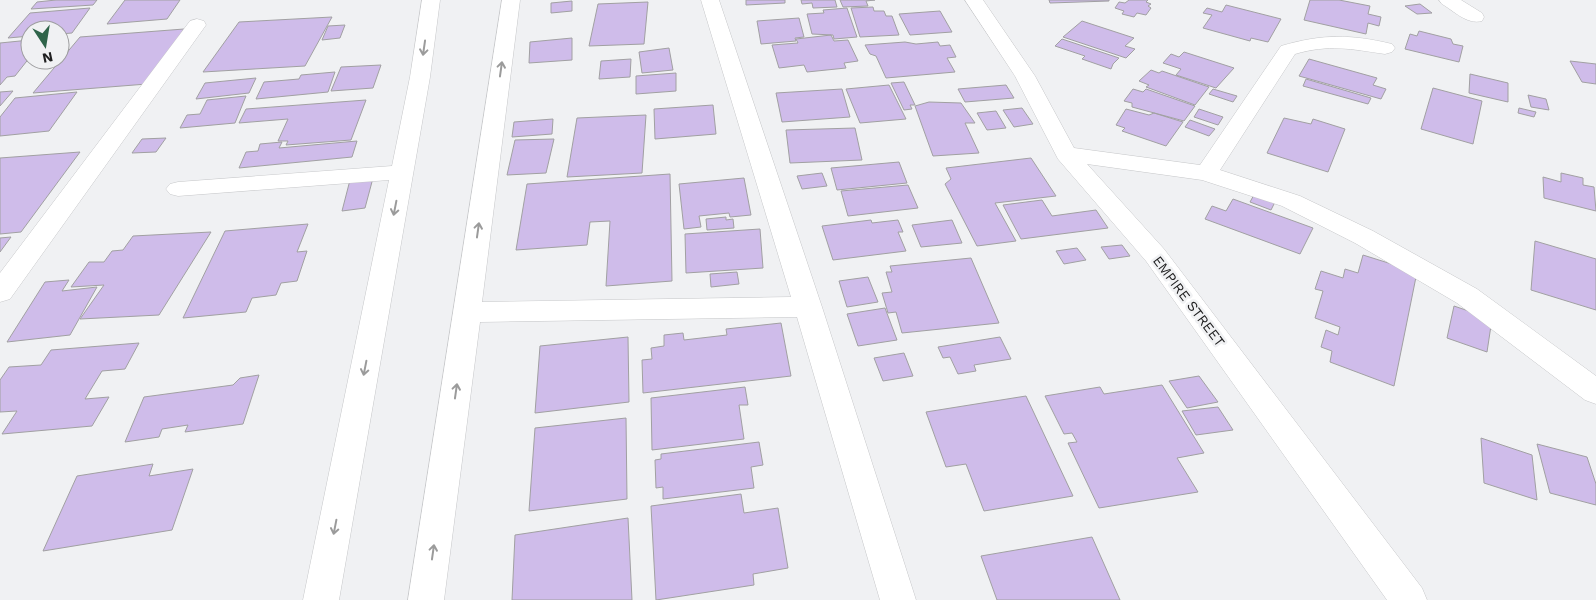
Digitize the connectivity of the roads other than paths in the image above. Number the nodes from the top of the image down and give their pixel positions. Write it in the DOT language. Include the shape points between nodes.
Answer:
graph roads {
  1 [pos="431,0"];
  2 [pos="512,0"];
  3 [pos="710,0"];
  4 [pos="974,0"];
  5 [pos="1448,0"];
  6 [pos="1475,17"];
  7 [pos="197,25"];
  8 [pos="1385,48"];
  9 [pos="1066,154"];
  10 [pos="402,172"];
  11 [pos="1206,173"];
  12 [pos="178,190"];
  13 [pos="0,292"];
  14 [pos="808,307"];
  15 [pos="466,312"];
  16 [pos="1596,392"];
  17 [pos="320,600"];
  18 [pos="426,600"];
  19 [pos="898,600"];
  20 [pos="1409,600"];
  1 -- 10 [label="street, one-way"];
  15 -- 2 [label="street, one-way"];
  3 -- 14 [label="street"];
  4 -- 9 [label="street, EMPIRE STREET" via="1025,76"];
  5 -- 6 [label="street"];
  7 -- 13 [label="street"];
  8 -- 11 [label="street" via="1332,41 1288,50"];
  9 -- 11 [label="street"];
  9 -- 20 [label="street, EMPIRE STREET" via="1155,255"];
  10 -- 12 [label="street"];
  10 -- 17 [label="street, one-way"];
  11 -- 16 [label="street" via="1291,201 1364,237 1467,296"];
  14 -- 15 [label="street"];
  14 -- 19 [label="street"];
  18 -- 15 [label="street, one-way"];
}
